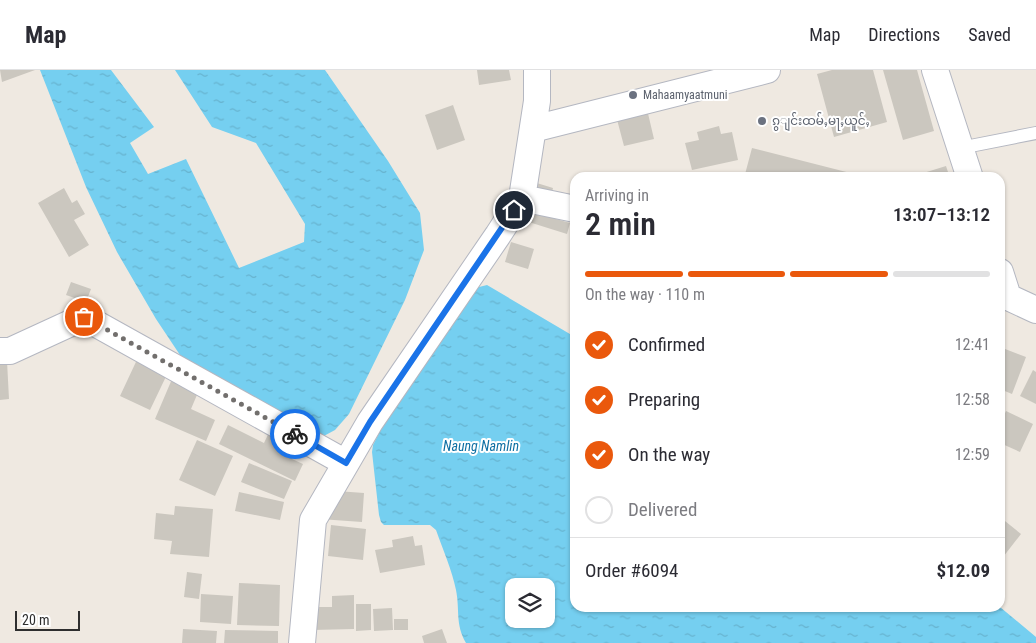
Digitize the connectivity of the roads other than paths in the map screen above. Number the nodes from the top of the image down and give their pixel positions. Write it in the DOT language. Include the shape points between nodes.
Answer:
graph roads {
  1 [pos="537,70"];
  2 [pos="767,70"];
  3 [pos="935,70"];
  4 [pos="533,129"];
  5 [pos="1036,134"];
  6 [pos="960,148"];
  7 [pos="968,172"];
  8 [pos="522,198"];
  9 [pos="570,208"];
  10 [pos="1005,296"];
  11 [pos="1036,310"];
  12 [pos="0,351"];
  13 [pos="346,463"];
  14 [pos="302,643"];
  1 -- 4 [label="street"];
  2 -- 4 [label="street"];
  3 -- 6 [label="street"];
  4 -- 8 [label="street"];
  5 -- 6 [label="lane"];
  6 -- 7 [label="street"];
  8 -- 9 [label="street"];
  8 -- 13 [label="street" via="370,422"];
  10 -- 11 [label="street"];
  12 -- 13 [label="street" via="10,351 84,317"];
  13 -- 14 [label="street" via="313,520"];
}
